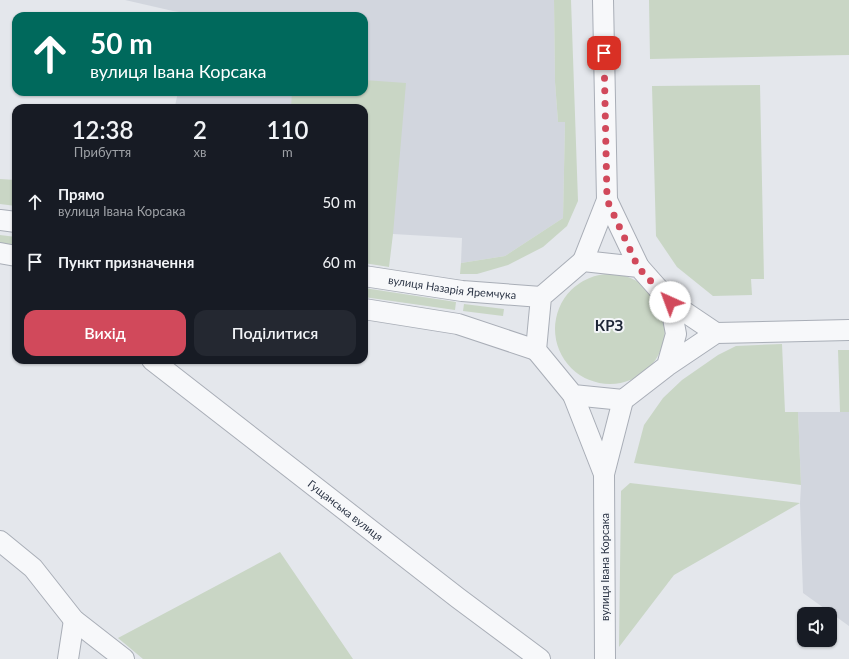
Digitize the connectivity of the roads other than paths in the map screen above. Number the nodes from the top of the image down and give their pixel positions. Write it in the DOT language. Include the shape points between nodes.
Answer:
graph roads {
  1 [pos="603,0"];
  2 [pos="607,200"];
  3 [pos="0,220"];
  4 [pos="12,222"];
  5 [pos="0,253"];
  6 [pos="12,255"];
  7 [pos="583,262"];
  8 [pos="638,267"];
  9 [pos="368,277"];
  10 [pos="541,296"];
  11 [pos="670,302"];
  12 [pos="368,310"];
  13 [pos="849,330"];
  14 [pos="716,333"];
  15 [pos="536,350"];
  16 [pos="157,364"];
  17 [pos="667,366"];
  18 [pos="573,395"];
  19 [pos="623,400"];
  20 [pos="604,474"];
  21 [pos="0,541"];
  22 [pos="74,620"];
  23 [pos="68,659"];
  24 [pos="124,659"];
  25 [pos="540,659"];
  26 [pos="605,659"];
  1 -- 2 [label="street"];
  2 -- 7 [label="street"];
  2 -- 8 [label="street"];
  3 -- 4 [label="street"];
  5 -- 6 [label="street"];
  7 -- 8 [label="street"];
  7 -- 10 [label="street"];
  8 -- 11 [label="street"];
  9 -- 10 [label="street, вулиця Назарія Яремчука" via="462,291"];
  10 -- 15 [label="street"];
  11 -- 14 [label="street"];
  11 -- 17 [label="street" via="676,334"];
  12 -- 15 [label="street" via="458,324"];
  13 -- 14 [label="street"];
  14 -- 17 [label="street"];
  15 -- 18 [label="street"];
  16 -- 25 [label="street, Гущанська вулиця"];
  17 -- 19 [label="street"];
  18 -- 19 [label="street"];
  18 -- 20 [label="street, вулиця Івана Корсака"];
  19 -- 20 [label="street, вулиця Івана Корсака"];
  20 -- 26 [label="street, вулиця Івана Корсака"];
  21 -- 22 [label="street" via="33,568"];
  22 -- 23 [label="street"];
  22 -- 24 [label="street"];
}
